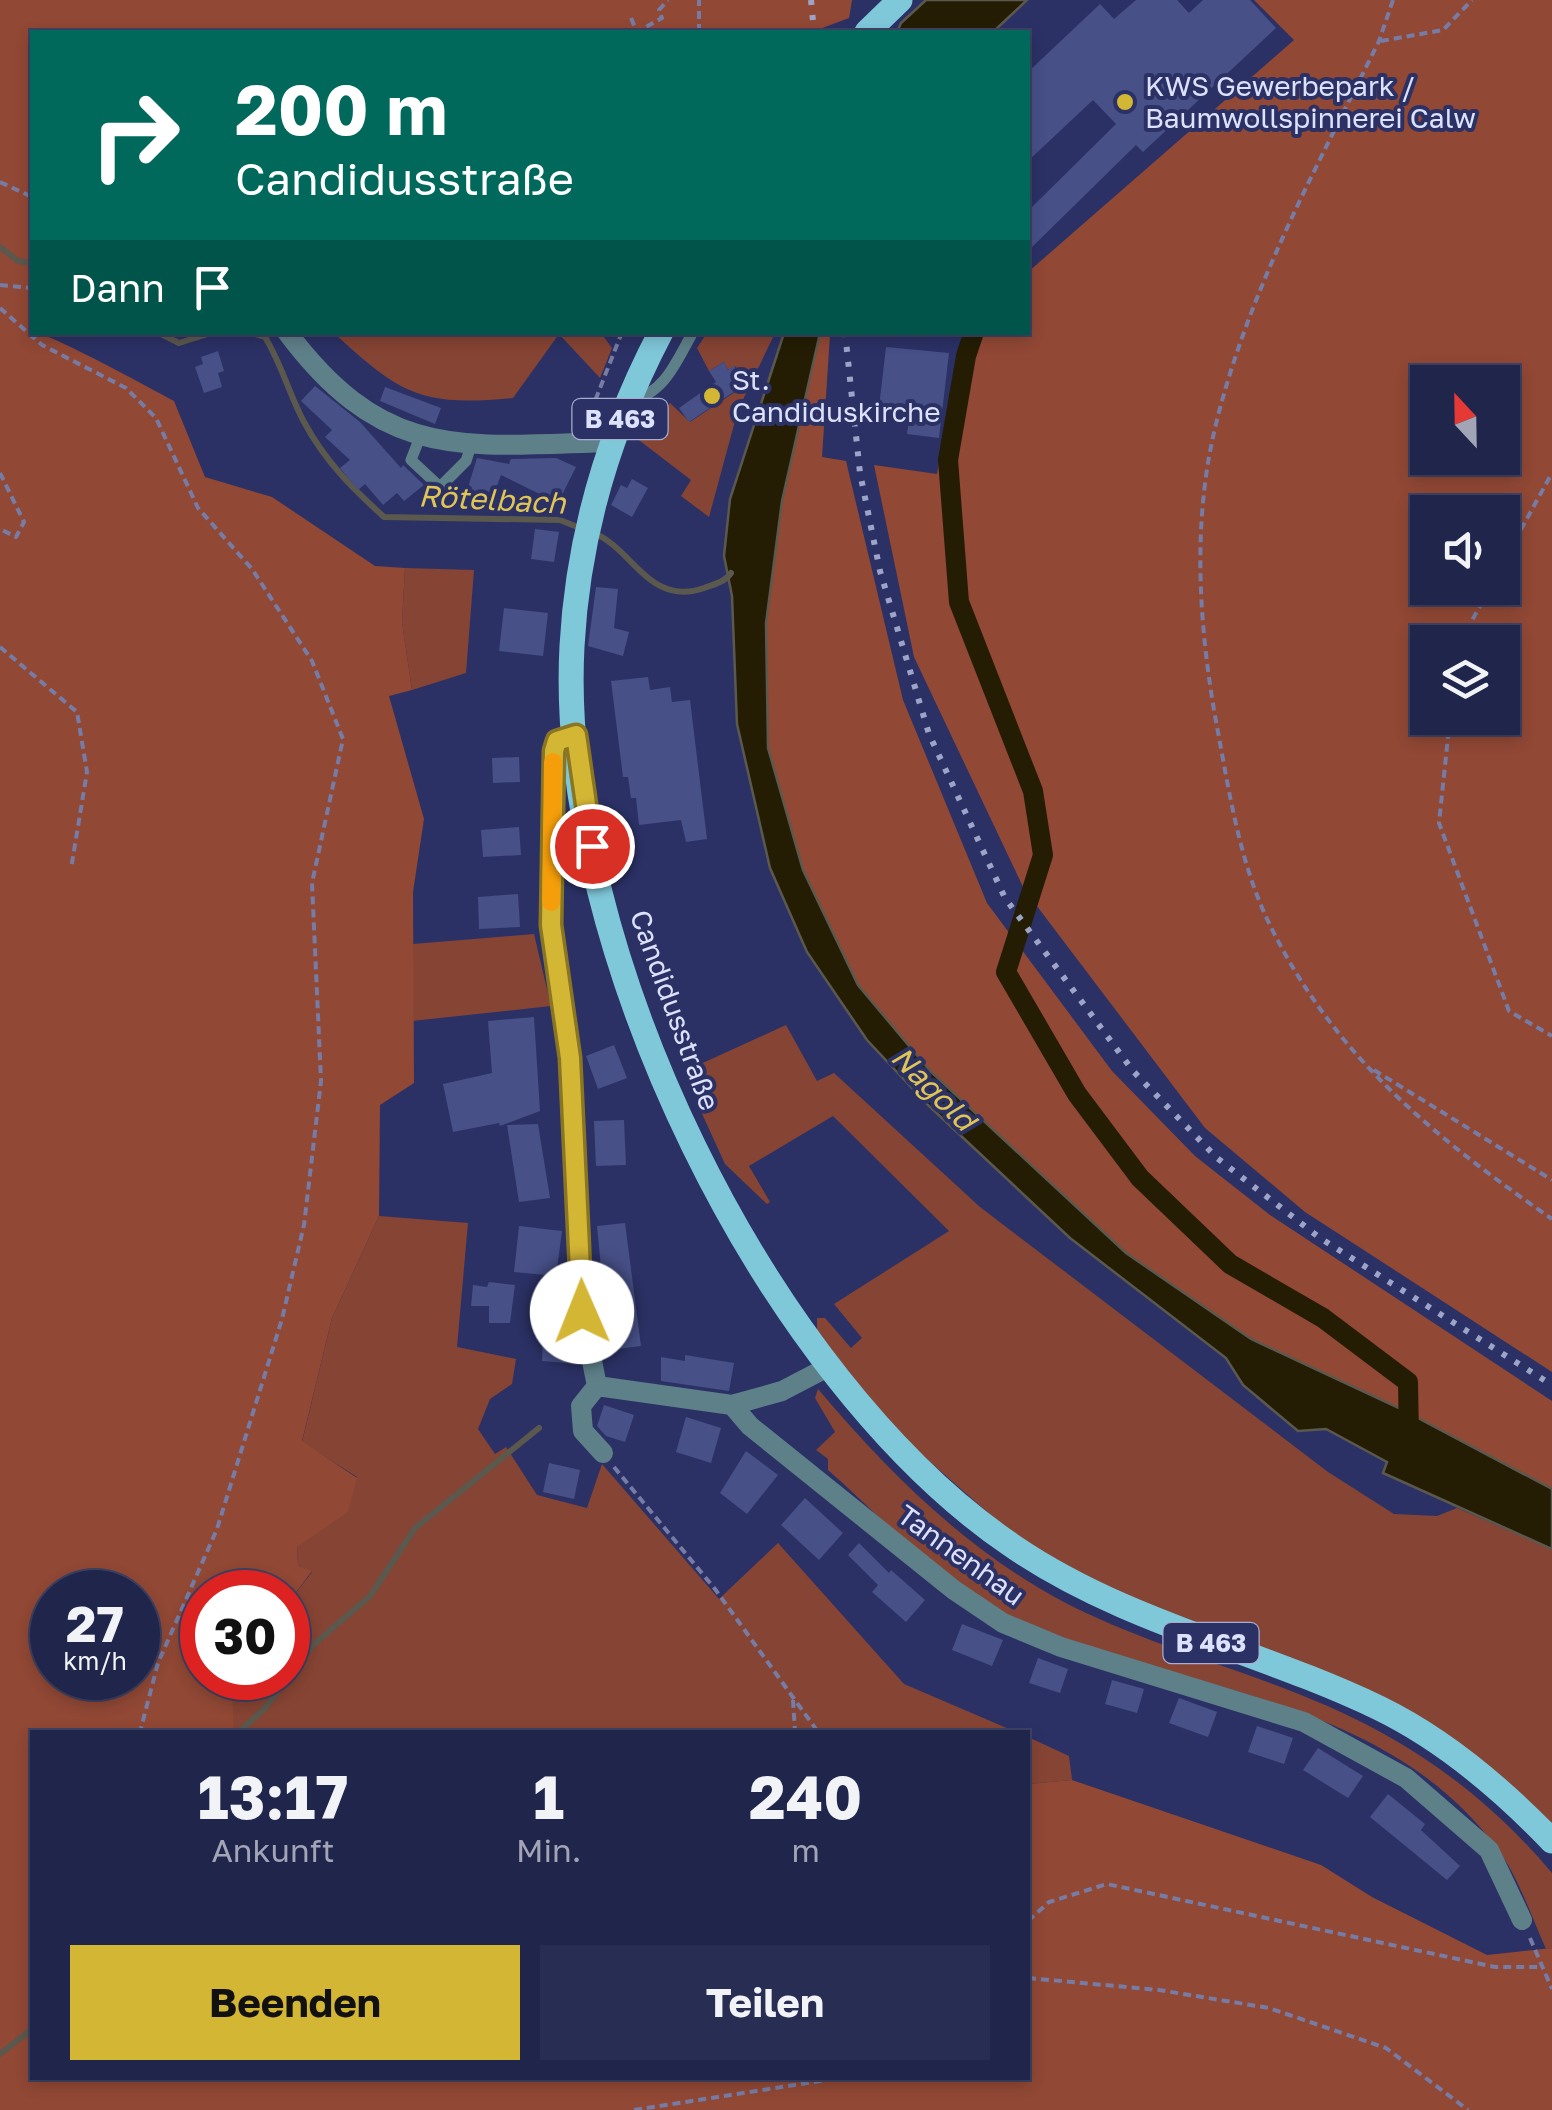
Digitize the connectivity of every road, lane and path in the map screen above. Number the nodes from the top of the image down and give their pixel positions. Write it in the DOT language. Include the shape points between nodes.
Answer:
graph roads {
  1 [pos="668,0"];
  2 [pos="699,0"];
  3 [pos="900,0"];
  4 [pos="1393,0"];
  5 [pos="1472,0"];
  6 [pos="631,18"];
  7 [pos="637,30"];
  8 [pos="641,30"];
  9 [pos="699,30"];
  10 [pos="869,30"];
  11 [pos="1379,41"];
  12 [pos="0,182"];
  13 [pos="30,195"];
  14 [pos="0,286"];
  15 [pos="30,288"];
  16 [pos="0,308"];
  17 [pos="30,334"];
  18 [pos="31,335"];
  19 [pos="289,335"];
  20 [pos="621,335"];
  21 [pos="661,335"];
  22 [pos="691,335"];
  23 [pos="628,401"];
  24 [pos="420,437"];
  25 [pos="579,442"];
  26 [pos="611,442"];
  27 [pos="471,446"];
  28 [pos="0,473"];
  29 [pos="1552,473"];
  30 [pos="0,529"];
  31 [pos="1520,531"];
  32 [pos="0,647"];
  33 [pos="576,735"];
  34 [pos="1448,735"];
  35 [pos="71,869"];
  36 [pos="1552,1036"];
  37 [pos="1366,1064"];
  38 [pos="1552,1180"];
  39 [pos="1552,1219"];
  40 [pos="828,1367"];
  41 [pos="598,1386"];
  42 [pos="732,1404"];
  43 [pos="603,1453"];
  44 [pos="793,1695"];
  45 [pos="141,1730"];
  46 [pos="795,1730"];
  47 [pos="817,1730"];
  48 [pos="1552,1841"];
  49 [pos="1030,1919"];
  50 [pos="1522,1920"];
  51 [pos="1544,1967"];
  52 [pos="1030,1978"];
  53 [pos="1552,1988"];
  54 [pos="826,2080"];
  55 [pos="634,2110"];
  56 [pos="1468,2110"];
  1 -- 8 [label="path" via="659,10 662,18"];
  2 -- 9 [label="path"];
  3 -- 10 [label="main road"];
  4 -- 11 [label="path"];
  5 -- 11 [label="path" via="1443,30"];
  6 -- 7 [label="path"];
  11 -- 37 [label="path" via="1259,286 1217,419 1197,570 1230,800 1252,879 1300,979"];
  12 -- 13 [label="path"];
  14 -- 15 [label="path"];
  16 -- 17 [label="path"];
  18 -- 45 [label="path" via="126,388 156,418 198,508 252,569 312,661 343,740 312,883 320,1081 304,1225 217,1528 158,1663"];
  19 -- 24 [label="street" via="314,369 364,412"];
  20 -- 25 [label="path"];
  21 -- 23 [label="main road, Candidusstraße / B 463"];
  22 -- 23 [label="lane" via="662,383 649,396"];
  23 -- 26 [label="main road, Candidusstraße / B 463"];
  24 -- 27 [label="street"];
  24 -- 27 [label="lane" via="411,460 440,487 466,461"];
  25 -- 26 [label="street"];
  25 -- 27 [label="street"];
  26 -- 33 [label="main road, Candidusstraße / B 463" via="584,543 572,652"];
  28 -- 30 [label="path" via="24,522 16,537"];
  29 -- 31 [label="path"];
  32 -- 35 [label="path" via="77,712 87,772"];
  33 -- 40 [label="main road, Candidusstraße / B 463" via="599,881 658,1064 748,1250"];
  33 -- 41 [label="street" via="557,741 554,751 551,925 570,1058 582,1312"];
  34 -- 36 [label="path" via="1439,823 1509,1011"];
  37 -- 38 [label="path"];
  37 -- 39 [label="path" via="1426,1128"];
  40 -- 42 [label="street" via="782,1391"];
  40 -- 48 [label="main road, Candidusstraße / B 463" via="879,1428 966,1512 1063,1578 1382,1710 1484,1775"];
  41 -- 42 [label="street"];
  41 -- 43 [label="street" via="581,1406 583,1430"];
  42 -- 50 [label="street, Tannenhau" via="750,1426 1003,1622 1061,1647 1304,1722 1406,1778 1489,1850"];
  43 -- 44 [label="path"];
  44 -- 46 [label="path"];
  44 -- 47 [label="path"];
  49 -- 51 [label="path" via="1049,1902 1106,1884 1495,1967"];
  50 -- 51 [label="path"];
  51 -- 53 [label="path"];
  52 -- 56 [label="path" via="1269,2008 1386,2048"];
  54 -- 55 [label="path"];
}
